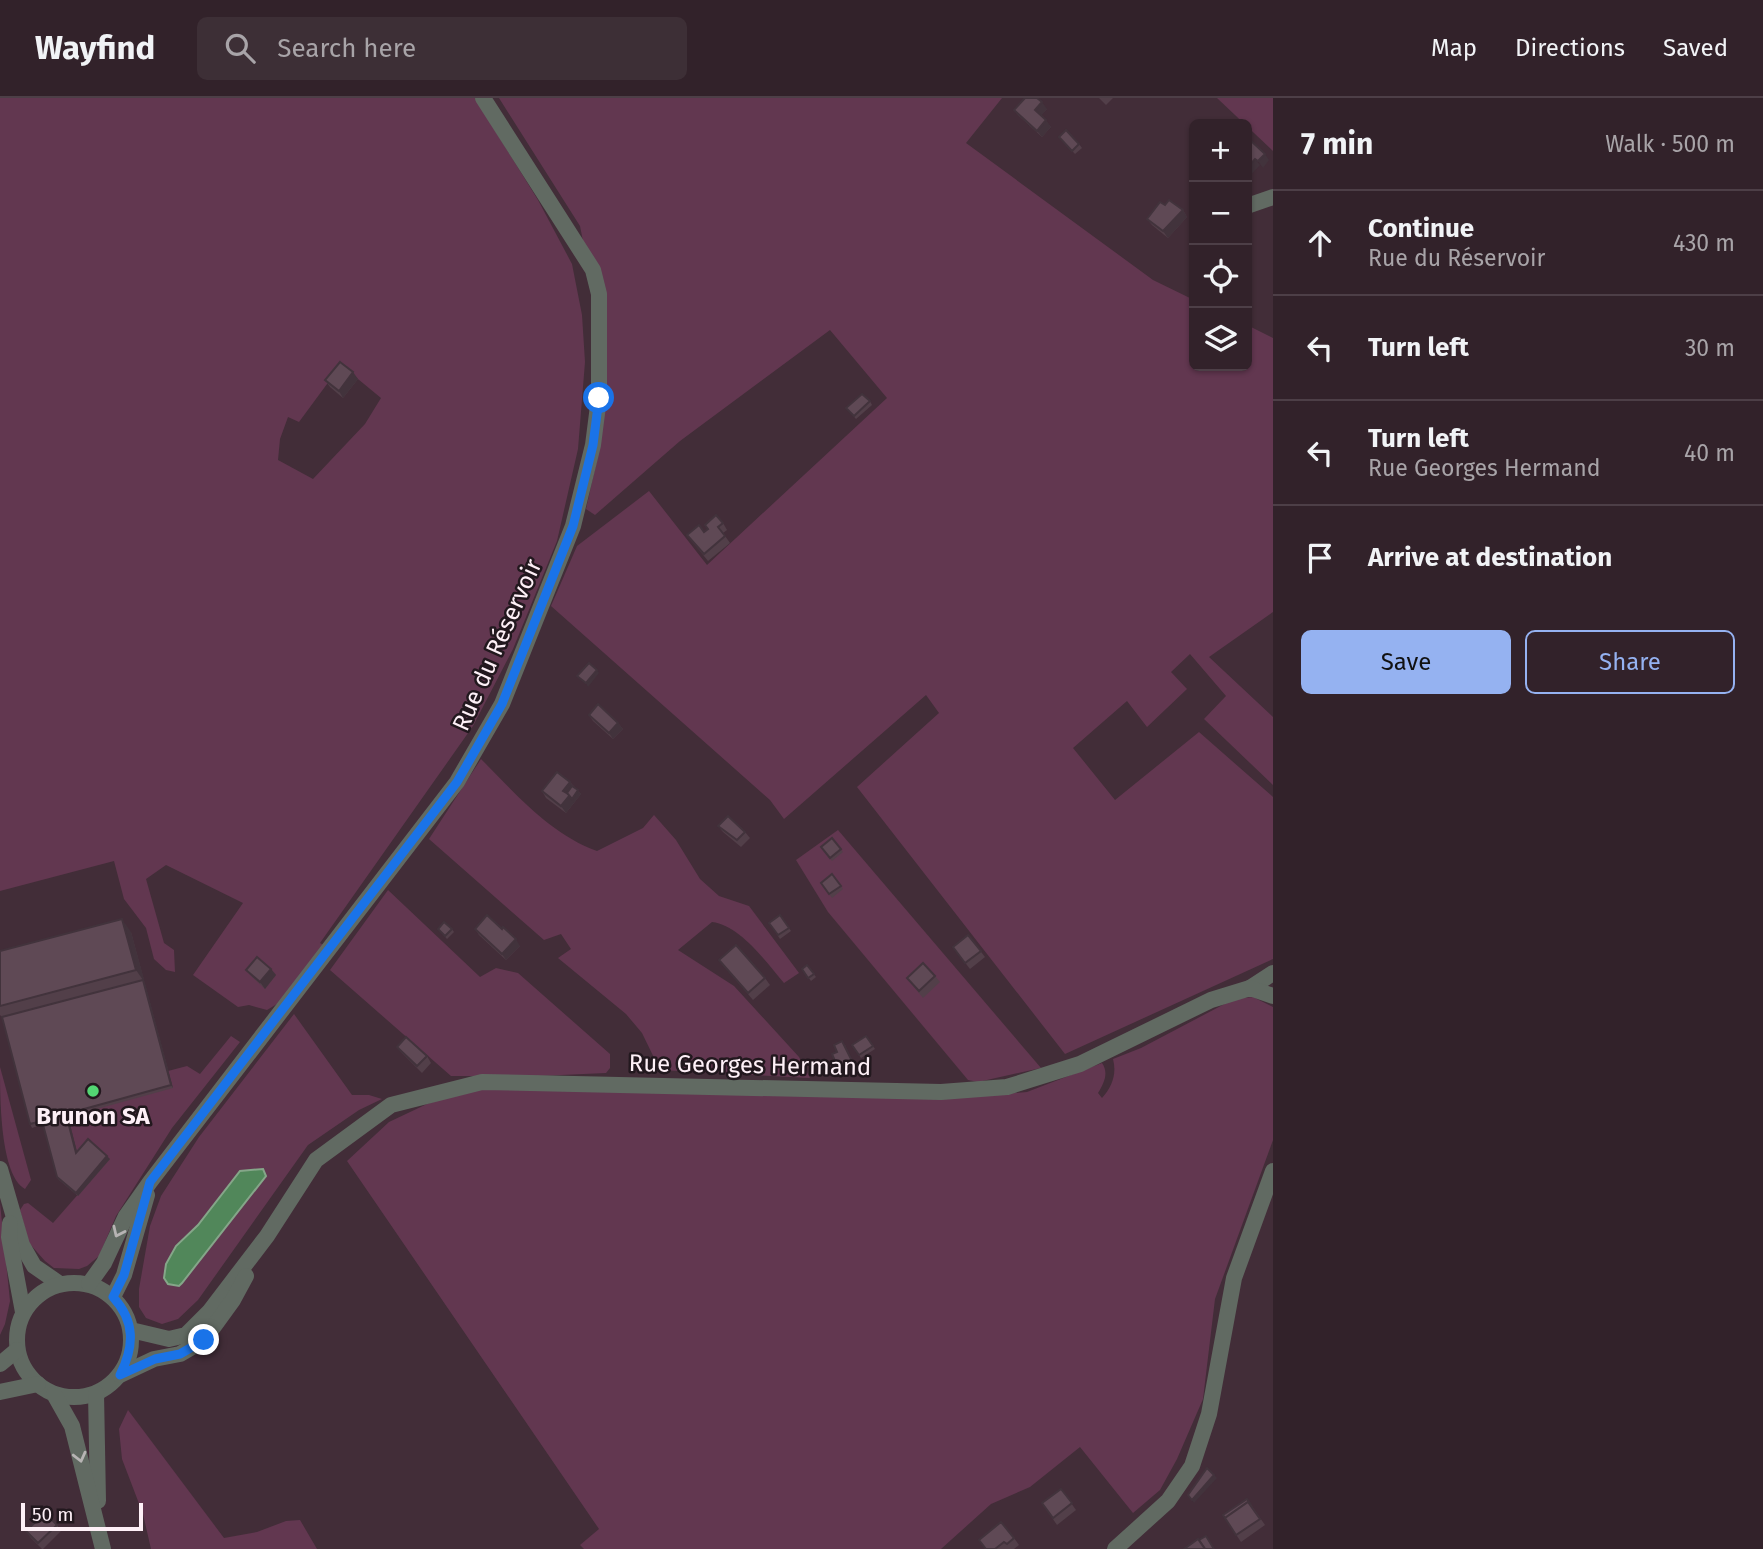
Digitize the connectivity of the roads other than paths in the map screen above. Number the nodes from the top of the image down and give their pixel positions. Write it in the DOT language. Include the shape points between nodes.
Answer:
graph roads {
  1 [pos="483,98"];
  2 [pos="1273,197"];
  3 [pos="1252,204"];
  4 [pos="1273,972"];
  5 [pos="1250,988"];
  6 [pos="1273,996"];
  7 [pos="0,1169"];
  8 [pos="1273,1171"];
  9 [pos="150,1182"];
  10 [pos="10,1206"];
  11 [pos="267,1236"];
  12 [pos="60,1284"];
  13 [pos="89,1284"];
  14 [pos="113,1297"];
  15 [pos="23,1312"];
  16 [pos="131,1330"];
  17 [pos="17,1350"];
  18 [pos="0,1364"];
  19 [pos="120,1375"];
  20 [pos="38,1384"];
  21 [pos="0,1392"];
  22 [pos="96,1393"];
  23 [pos="54,1394"];
  24 [pos="101,1542"];
  25 [pos="1115,1549"];
  1 -- 9 [label="street, Rue du Réservoir" via="586,258 599,293 599,398 573,526 502,704 457,782"];
  2 -- 3 [label="street"];
  4 -- 5 [label="street, Rue Georges Hermand"];
  5 -- 6 [label="street"];
  5 -- 11 [label="street, Rue Georges Hermand" via="1211,1000 1080,1065 1007,1087 942,1092 482,1082 391,1105 316,1160"];
  7 -- 10 [label="street"];
  8 -- 25 [label="street" via="1234,1278 1209,1414 1192,1466 1168,1501"];
  9 -- 13 [label="street, Rue du Réservoir, one-way"];
  9 -- 14 [label="street, Rue du Réservoir" via="124,1275"];
  10 -- 12 [label="street" via="34,1266"];
  10 -- 15 [label="street" via="9,1237"];
  11 -- 16 [label="street, Rue Georges Hermand" via="186,1335 169,1339"];
  11 -- 19 [label="street, Rue Georges Hermand" via="233,1300 204,1340 180,1354 155,1359"];
  12 -- 13 [label="street"];
  12 -- 15 [label="street" via="40,1293"];
  13 -- 14 [label="street"];
  14 -- 16 [label="street"];
  15 -- 17 [label="street"];
  16 -- 19 [label="street" via="130,1356"];
  17 -- 18 [label="street"];
  17 -- 20 [label="street" via="27,1374"];
  19 -- 22 [label="street"];
  20 -- 21 [label="street"];
  20 -- 23 [label="street"];
  22 -- 23 [label="street"];
  22 -- 24 [label="street"];
  23 -- 24 [label="street, one-way" via="72,1426"];
}
